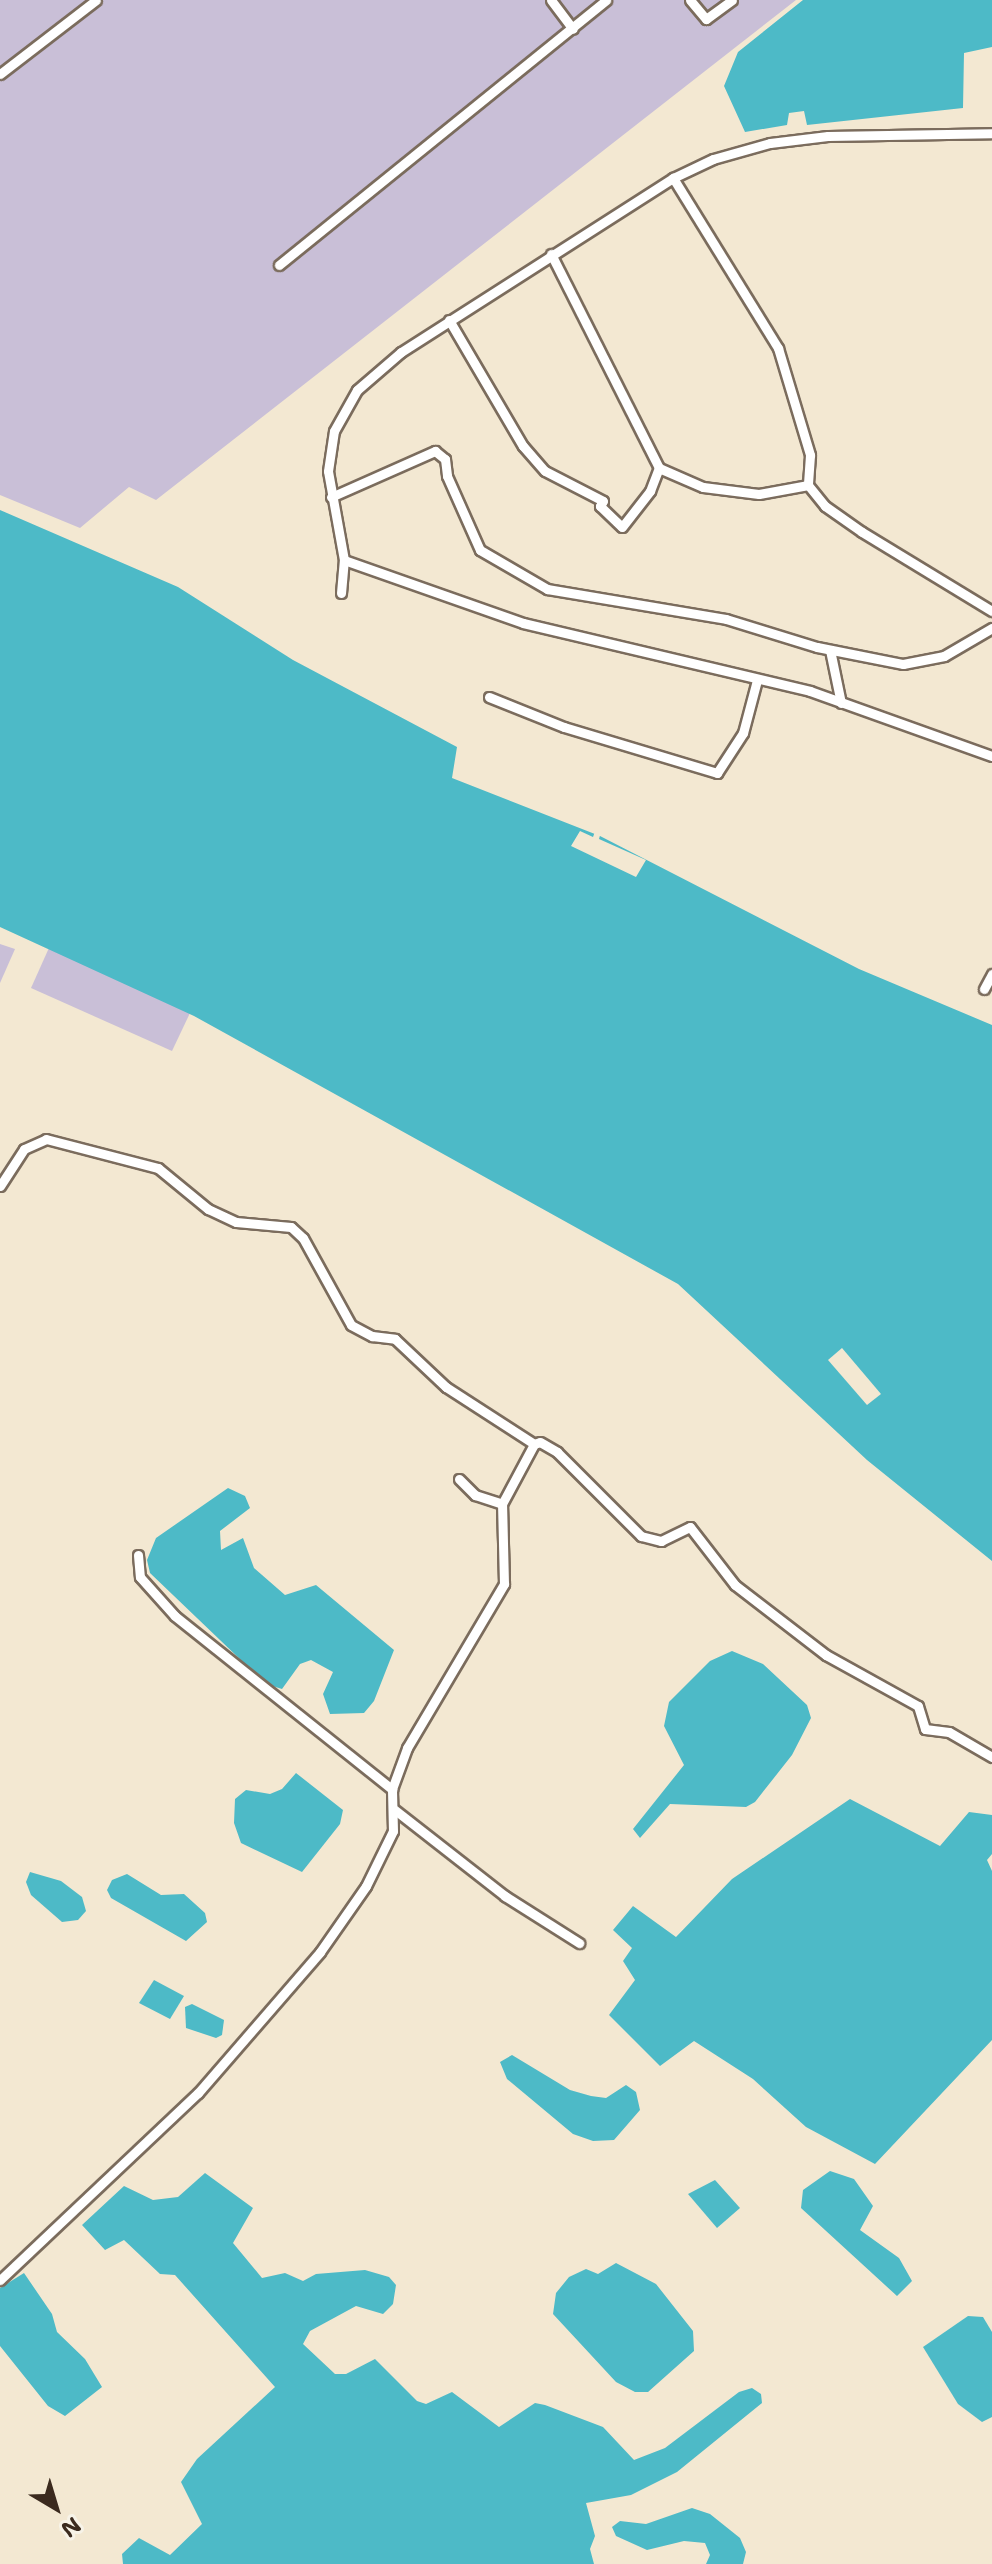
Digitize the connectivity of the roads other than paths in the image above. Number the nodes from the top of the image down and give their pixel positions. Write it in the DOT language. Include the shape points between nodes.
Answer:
graph roads {
  1 [pos="96,0"];
  2 [pos="551,0"];
  3 [pos="606,0"];
  4 [pos="690,0"];
  5 [pos="732,0"];
  6 [pos="573,29"];
  7 [pos="0,74"];
  8 [pos="992,133"];
  9 [pos="673,178"];
  10 [pos="551,254"];
  11 [pos="279,265"];
  12 [pos="449,320"];
  13 [pos="659,468"];
  14 [pos="808,485"];
  15 [pos="331,497"];
  16 [pos="344,560"];
  17 [pos="341,593"];
  18 [pos="992,611"];
  19 [pos="992,628"];
  20 [pos="830,650"];
  21 [pos="757,680"];
  22 [pos="489,697"];
  23 [pos="841,703"];
  24 [pos="992,756"];
  25 [pos="992,974"];
  26 [pos="984,989"];
  27 [pos="0,1186"];
  28 [pos="534,1444"];
  29 [pos="459,1479"];
  30 [pos="502,1504"];
  31 [pos="138,1555"];
  32 [pos="992,1757"];
  33 [pos="392,1789"];
  34 [pos="395,1810"];
  35 [pos="579,1943"];
  36 [pos="0,2280"];
  1 -- 7 [label="street"];
  2 -- 6 [label="street"];
  3 -- 6 [label="street"];
  4 -- 5 [label="street" via="706,19"];
  6 -- 11 [label="street"];
  8 -- 9 [label="street" via="828,136 770,143 713,159"];
  9 -- 10 [label="street"];
  9 -- 14 [label="street" via="778,348 804,430"];
  10 -- 12 [label="street"];
  10 -- 13 [label="street"];
  12 -- 13 [label="street" via="523,446 545,471 603,501 600,506 622,527 650,491"];
  12 -- 15 [label="street" via="357,390 334,431"];
  13 -- 14 [label="street" via="703,487 759,494"];
  14 -- 18 [label="street" via="837,515"];
  15 -- 16 [label="street"];
  15 -- 20 [label="street" via="435,451 445,459 447,476 480,550 528,582 565,594 726,619"];
  16 -- 17 [label="street"];
  16 -- 21 [label="street" via="523,623"];
  19 -- 20 [label="street" via="944,656 903,664"];
  20 -- 23 [label="street"];
  21 -- 22 [label="street" via="743,733 717,773 564,727"];
  21 -- 23 [label="street"];
  23 -- 24 [label="street"];
  25 -- 26 [label="street"];
  27 -- 28 [label="street" via="24,1149 46,1139 158,1168 208,1209 236,1222 291,1227 303,1238 351,1325 372,1336 395,1339 446,1387"];
  28 -- 30 [label="street"];
  28 -- 32 [label="street" via="557,1452 641,1536 661,1541 690,1527 735,1585 826,1655 918,1706 925,1729 949,1732"];
  29 -- 30 [label="street" via="475,1495"];
  30 -- 33 [label="street" via="504,1584 422,1719"];
  31 -- 33 [label="street" via="140,1577 175,1616"];
  33 -- 34 [label="street"];
  34 -- 35 [label="street" via="505,1896"];
  34 -- 36 [label="street" via="393,1831 366,1886 320,1952 198,2093"];
}
